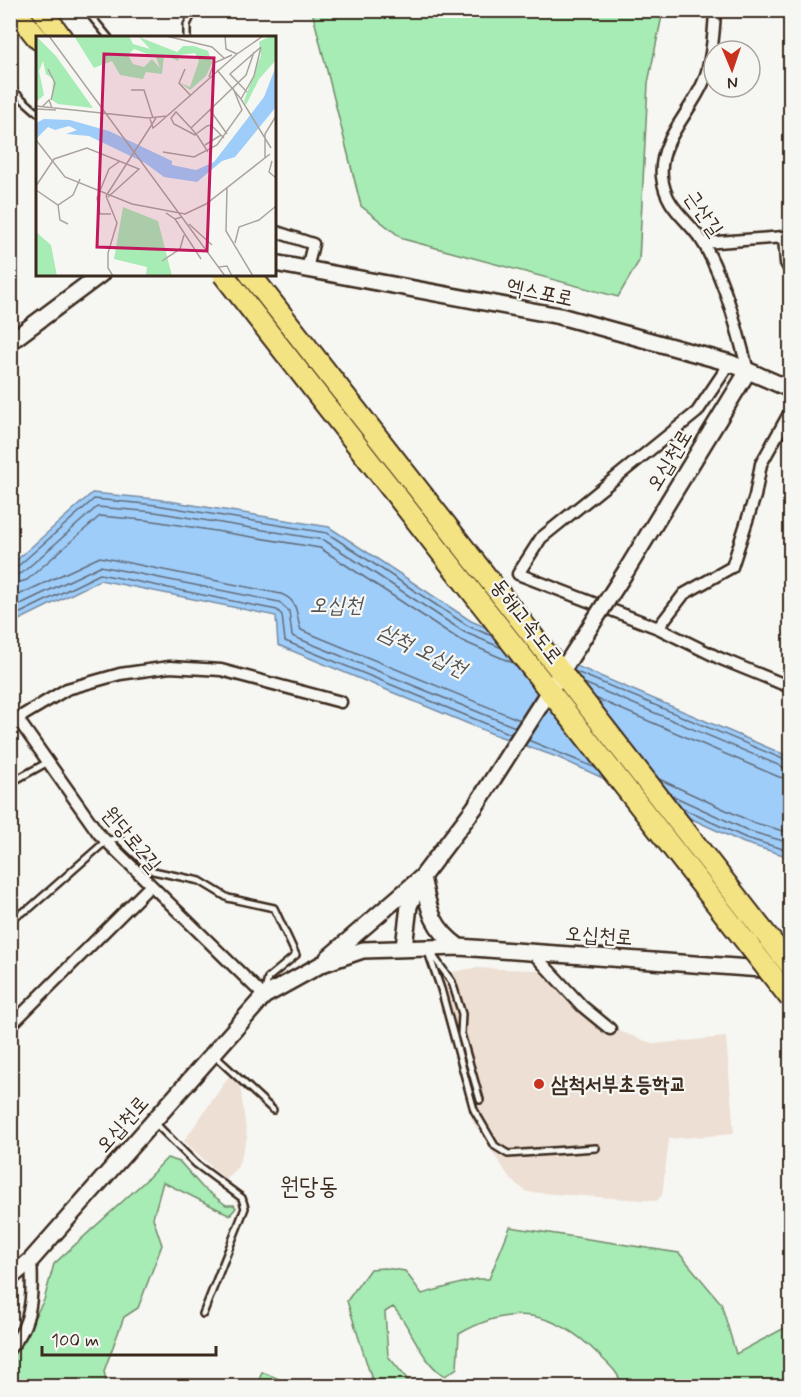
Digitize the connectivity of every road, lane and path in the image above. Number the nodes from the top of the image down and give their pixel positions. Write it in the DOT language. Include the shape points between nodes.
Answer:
graph roads {
  1 [pos="15,10"];
  2 [pos="42,10"];
  3 [pos="86,10"];
  4 [pos="194,10"];
  5 [pos="715,10"];
  6 [pos="36,36"];
  7 [pos="61,36"];
  8 [pos="107,36"];
  9 [pos="187,36"];
  10 [pos="10,88"];
  11 [pos="36,111"];
  12 [pos="276,232"];
  13 [pos="704,243"];
  14 [pos="276,263"];
  15 [pos="307,269"];
  16 [pos="790,270"];
  17 [pos="98,276"];
  18 [pos="225,276"];
  19 [pos="252,276"];
  20 [pos="10,342"];
  21 [pos="730,363"];
  22 [pos="748,371"];
  23 [pos="790,389"];
  24 [pos="790,412"];
  25 [pos="658,628"];
  26 [pos="790,687"];
  27 [pos="341,702"];
  28 [pos="14,721"];
  29 [pos="48,762"];
  30 [pos="10,783"];
  31 [pos="106,841"];
  32 [pos="422,877"];
  33 [pos="151,885"];
  34 [pos="10,915"];
  35 [pos="404,947"];
  36 [pos="426,947"];
  37 [pos="459,947"];
  38 [pos="531,951"];
  39 [pos="322,964"];
  40 [pos="790,964"];
  41 [pos="790,971"];
  42 [pos="264,996"];
  43 [pos="790,998"];
  44 [pos="11,1024"];
  45 [pos="610,1029"];
  46 [pos="212,1052"];
  47 [pos="480,1100"];
  48 [pos="273,1110"];
  49 [pos="153,1121"];
  50 [pos="596,1148"];
  51 [pos="31,1260"];
  52 [pos="10,1278"];
  53 [pos="203,1314"];
  54 [pos="10,1348"];
  1 -- 6 [label="highway"];
  2 -- 7 [label="highway"];
  3 -- 8 [label="lane"];
  4 -- 9 [label="lane"];
  5 -- 13 [label="street, 근산길" via="705,81 665,149 662,178 673,210"];
  10 -- 11 [label="lane"];
  12 -- 15 [label="street" via="313,244"];
  13 -- 16 [label="street" via="784,237"];
  13 -- 22 [label="street, 근산길" via="731,306"];
  14 -- 15 [label="street, 엑스포로"];
  15 -- 21 [label="street, 엑스포로" via="560,316"];
  17 -- 20 [label="street"];
  18 -- 43 [label="highway, 동해고속도로, bridge"];
  19 -- 40 [label="highway, 동해고속도로, bridge"];
  21 -- 22 [label="street, 엑스포로"];
  21 -- 25 [label="street" via="697,412 541,538 518,574"];
  22 -- 23 [label="street, 엑스포로"];
  22 -- 32 [label="street, 오십천로, bridge" via="476,807"];
  24 -- 25 [label="street" via="761,464 732,567 684,594"];
  25 -- 26 [label="street"];
  27 -- 28 [label="street, 원당로2길" via="221,670 170,667 120,674 67,689"];
  28 -- 29 [label="street, 원당로2길"];
  29 -- 30 [label="lane"];
  29 -- 31 [label="street, 원당로2길"];
  31 -- 33 [label="street, 원당로2길"];
  31 -- 34 [label="lane" via="30,908"];
  31 -- 42 [label="lane" via="118,838 153,871 200,881 228,898 274,908 296,955 268,978"];
  32 -- 35 [label="street" via="409,906"];
  32 -- 37 [label="street" via="430,913 442,935"];
  32 -- 39 [label="street"];
  33 -- 42 [label="street"];
  33 -- 44 [label="street, 원당로2길"];
  35 -- 36 [label="street, 오십천로"];
  35 -- 39 [label="street, 오십천로" via="363,950"];
  36 -- 37 [label="street, 오십천로"];
  36 -- 47 [label="lane" via="452,982 462,1014 461,1034"];
  36 -- 50 [label="lane" via="474,1110 495,1146 508,1154"];
  37 -- 38 [label="street, 오십천로"];
  38 -- 41 [label="street, 오십천로"];
  38 -- 45 [label="street" via="582,1006"];
  39 -- 42 [label="street, 오십천로"];
  42 -- 46 [label="street, 오십천로"];
  46 -- 48 [label="lane"];
  46 -- 49 [label="street, 오십천로"];
  49 -- 51 [label="street, 오십천로"];
  49 -- 53 [label="lane" via="196,1164 242,1198 245,1208"];
  51 -- 52 [label="street, 오십천로"];
  51 -- 54 [label="street" via="33,1297 19,1339"];
}
